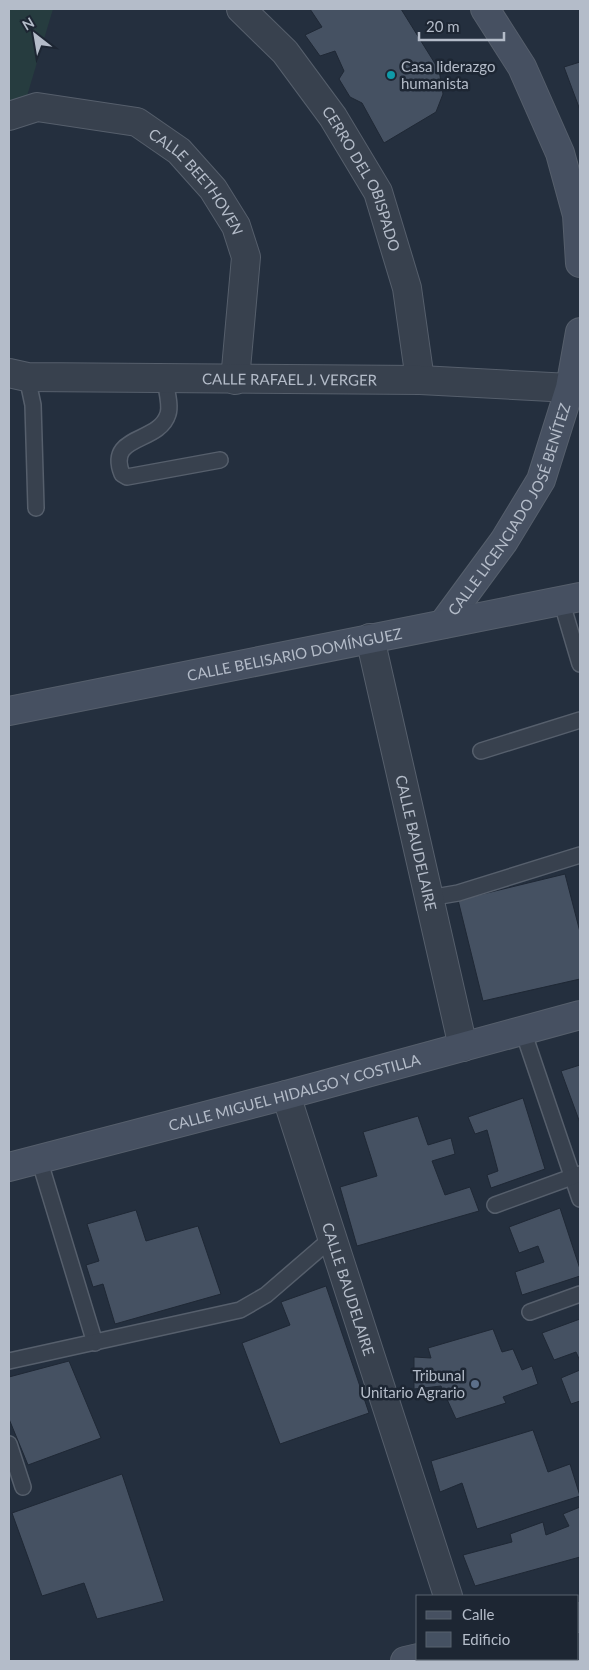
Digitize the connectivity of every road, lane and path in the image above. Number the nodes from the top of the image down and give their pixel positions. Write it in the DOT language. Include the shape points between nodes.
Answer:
graph roads {
  1 [pos="241,9"];
  2 [pos="485,9"];
  3 [pos="9,116"];
  4 [pos="580,264"];
  5 [pos="580,332"];
  6 [pos="18,375"];
  7 [pos="165,379"];
  8 [pos="235,380"];
  9 [pos="420,380"];
  10 [pos="570,388"];
  11 [pos="220,460"];
  12 [pos="36,508"];
  13 [pos="571,598"];
  14 [pos="442,624"];
  15 [pos="370,638"];
  16 [pos="580,664"];
  17 [pos="9,711"];
  18 [pos="580,720"];
  19 [pos="481,751"];
  20 [pos="580,855"];
  21 [pos="429,898"];
  22 [pos="580,1015"];
  23 [pos="523,1031"];
  24 [pos="463,1047"];
  25 [pos="286,1095"];
  26 [pos="39,1159"];
  27 [pos="9,1167"];
  28 [pos="576,1175"];
  29 [pos="580,1199"];
  30 [pos="495,1205"];
  31 [pos="332,1238"];
  32 [pos="580,1294"];
  33 [pos="530,1312"];
  34 [pos="95,1344"];
  35 [pos="9,1361"];
  36 [pos="9,1444"];
  37 [pos="23,1487"];
  38 [pos="448,1595"];
  1 -- 9 [label="street, CERRO DEL OBISPADO" via="285,52 333,117 378,192 407,288"];
  2 -- 4 [label="street" via="522,67 560,153 577,215"];
  3 -- 8 [label="street, CALLE BEETHOVEN" via="37,107 137,122 179,150 213,189 236,226 246,257"];
  5 -- 10 [label="street, CALLE LICENCIADO JOSÉ BENÍTEZ"];
  6 -- 7 [label="street, CALLE RAFAEL J. VERGER"];
  6 -- 12 [label="lane" via="33,405"];
  7 -- 8 [label="street, CALLE RAFAEL J. VERGER"];
  7 -- 11 [label="lane" via="169,413 159,429 120,450 122,474 127,477"];
  8 -- 9 [label="street, CALLE RAFAEL J. VERGER"];
  9 -- 10 [label="street, CALLE RAFAEL J. VERGER"];
  10 -- 14 [label="street, CALLE LICENCIADO JOSÉ BENÍTEZ" via="541,480 504,541"];
  13 -- 14 [label="street, CALLE BELISARIO DOMÍNGUEZ"];
  13 -- 16 [label="lane"];
  14 -- 15 [label="street, CALLE BELISARIO DOMÍNGUEZ"];
  15 -- 17 [label="street, CALLE BELISARIO DOMÍNGUEZ"];
  15 -- 21 [label="street, CALLE BAUDELAIRE"];
  18 -- 19 [label="lane"];
  20 -- 21 [label="lane" via="458,893"];
  21 -- 24 [label="street, CALLE BAUDELAIRE"];
  22 -- 23 [label="street, CALLE MIGUEL HIDALGO Y COSTILLA"];
  23 -- 24 [label="street, CALLE MIGUEL HIDALGO Y COSTILLA"];
  23 -- 28 [label="lane"];
  24 -- 25 [label="street, CALLE MIGUEL HIDALGO Y COSTILLA"];
  25 -- 26 [label="street, CALLE MIGUEL HIDALGO Y COSTILLA"];
  25 -- 31 [label="street, CALLE BAUDELAIRE"];
  26 -- 27 [label="street, CALLE MIGUEL HIDALGO Y COSTILLA"];
  26 -- 34 [label="lane"];
  28 -- 29 [label="lane"];
  28 -- 30 [label="lane"];
  31 -- 34 [label="lane" via="266,1295 240,1310"];
  31 -- 38 [label="street, CALLE BAUDELAIRE"];
  32 -- 33 [label="lane"];
  34 -- 35 [label="lane"];
  36 -- 37 [label="lane"];
}
